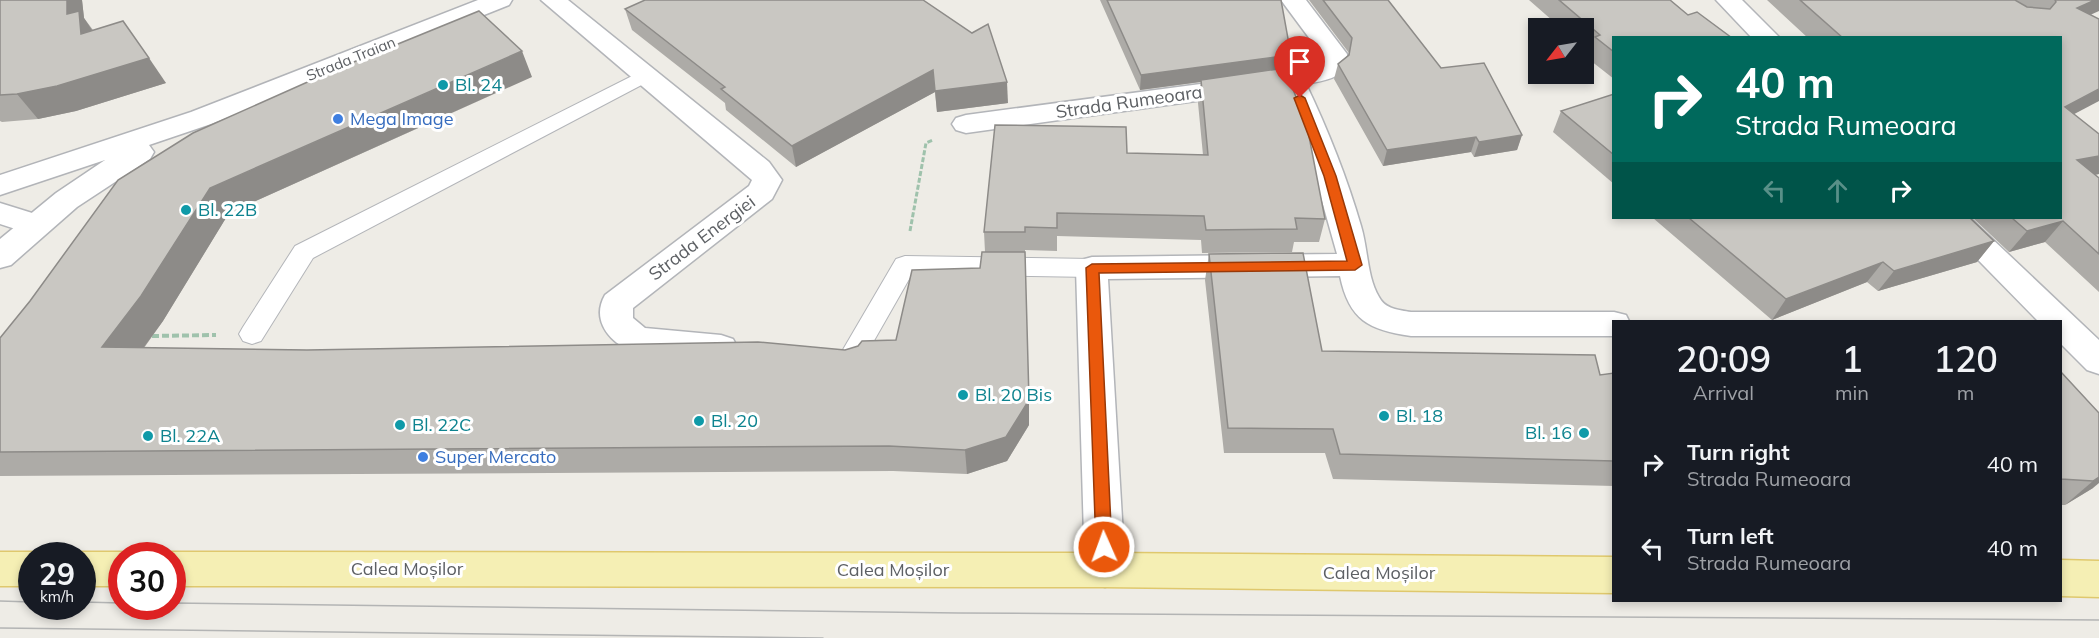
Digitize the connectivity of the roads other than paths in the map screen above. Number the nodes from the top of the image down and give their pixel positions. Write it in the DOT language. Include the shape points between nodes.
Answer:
graph roads {
  1 [pos="500,0"];
  2 [pos="553,0"];
  3 [pos="1293,0"];
  4 [pos="1728,0"];
  5 [pos="1765,36"];
  6 [pos="644,76"];
  7 [pos="1291,80"];
  8 [pos="201,118"];
  9 [pos="966,124"];
  10 [pos="0,185"];
  11 [pos="0,213"];
  12 [pos="1953,219"];
  13 [pos="34,224"];
  14 [pos="0,257"];
  15 [pos="1355,265"];
  16 [pos="1092,268"];
  17 [pos="2056,320"];
  18 [pos="1612,324"];
  19 [pos="2062,326"];
  20 [pos="252,334"];
  21 [pos="744,350"];
  22 [pos="838,359"];
  23 [pos="2099,362"];
  24 [pos="0,569"];
  25 [pos="18,569"];
  26 [pos="186,569"];
  27 [pos="1105,570"];
  28 [pos="1612,574"];
  29 [pos="2062,578"];
  30 [pos="2099,579"];
  1 -- 8 [label="street, Strada Traian"];
  2 -- 6 [label="street, Strada Energiei"];
  3 -- 7 [label="street, Strada Rumeoara" via="1334,54 1334,64 1315,76"];
  4 -- 5 [label="street"];
  6 -- 20 [label="lane" via="304,252"];
  6 -- 21 [label="street, Strada Energiei" via="759,169 767,180 761,192 616,303 617,323 637,340"];
  7 -- 9 [label="street, Strada Rumeoara"];
  7 -- 15 [label="street" via="1330,176"];
  8 -- 10 [label="street, Strada Traian"];
  8 -- 13 [label="street, Strada Traian" via="90,182"];
  11 -- 13 [label="street"];
  12 -- 17 [label="street"];
  13 -- 14 [label="street, Strada Traian"];
  15 -- 16 [label="street"];
  15 -- 18 [label="street" via="1363,300 1371,312 1388,320 1411,324"];
  16 -- 22 [label="lane" via="905,265"];
  16 -- 27 [label="street"];
  19 -- 23 [label="street"];
  24 -- 25 [label="main road"];
  26 -- 27 [label="main road, Calea Moșilor"];
  27 -- 28 [label="main road, Calea Moșilor"];
  29 -- 30 [label="main road"];
}
